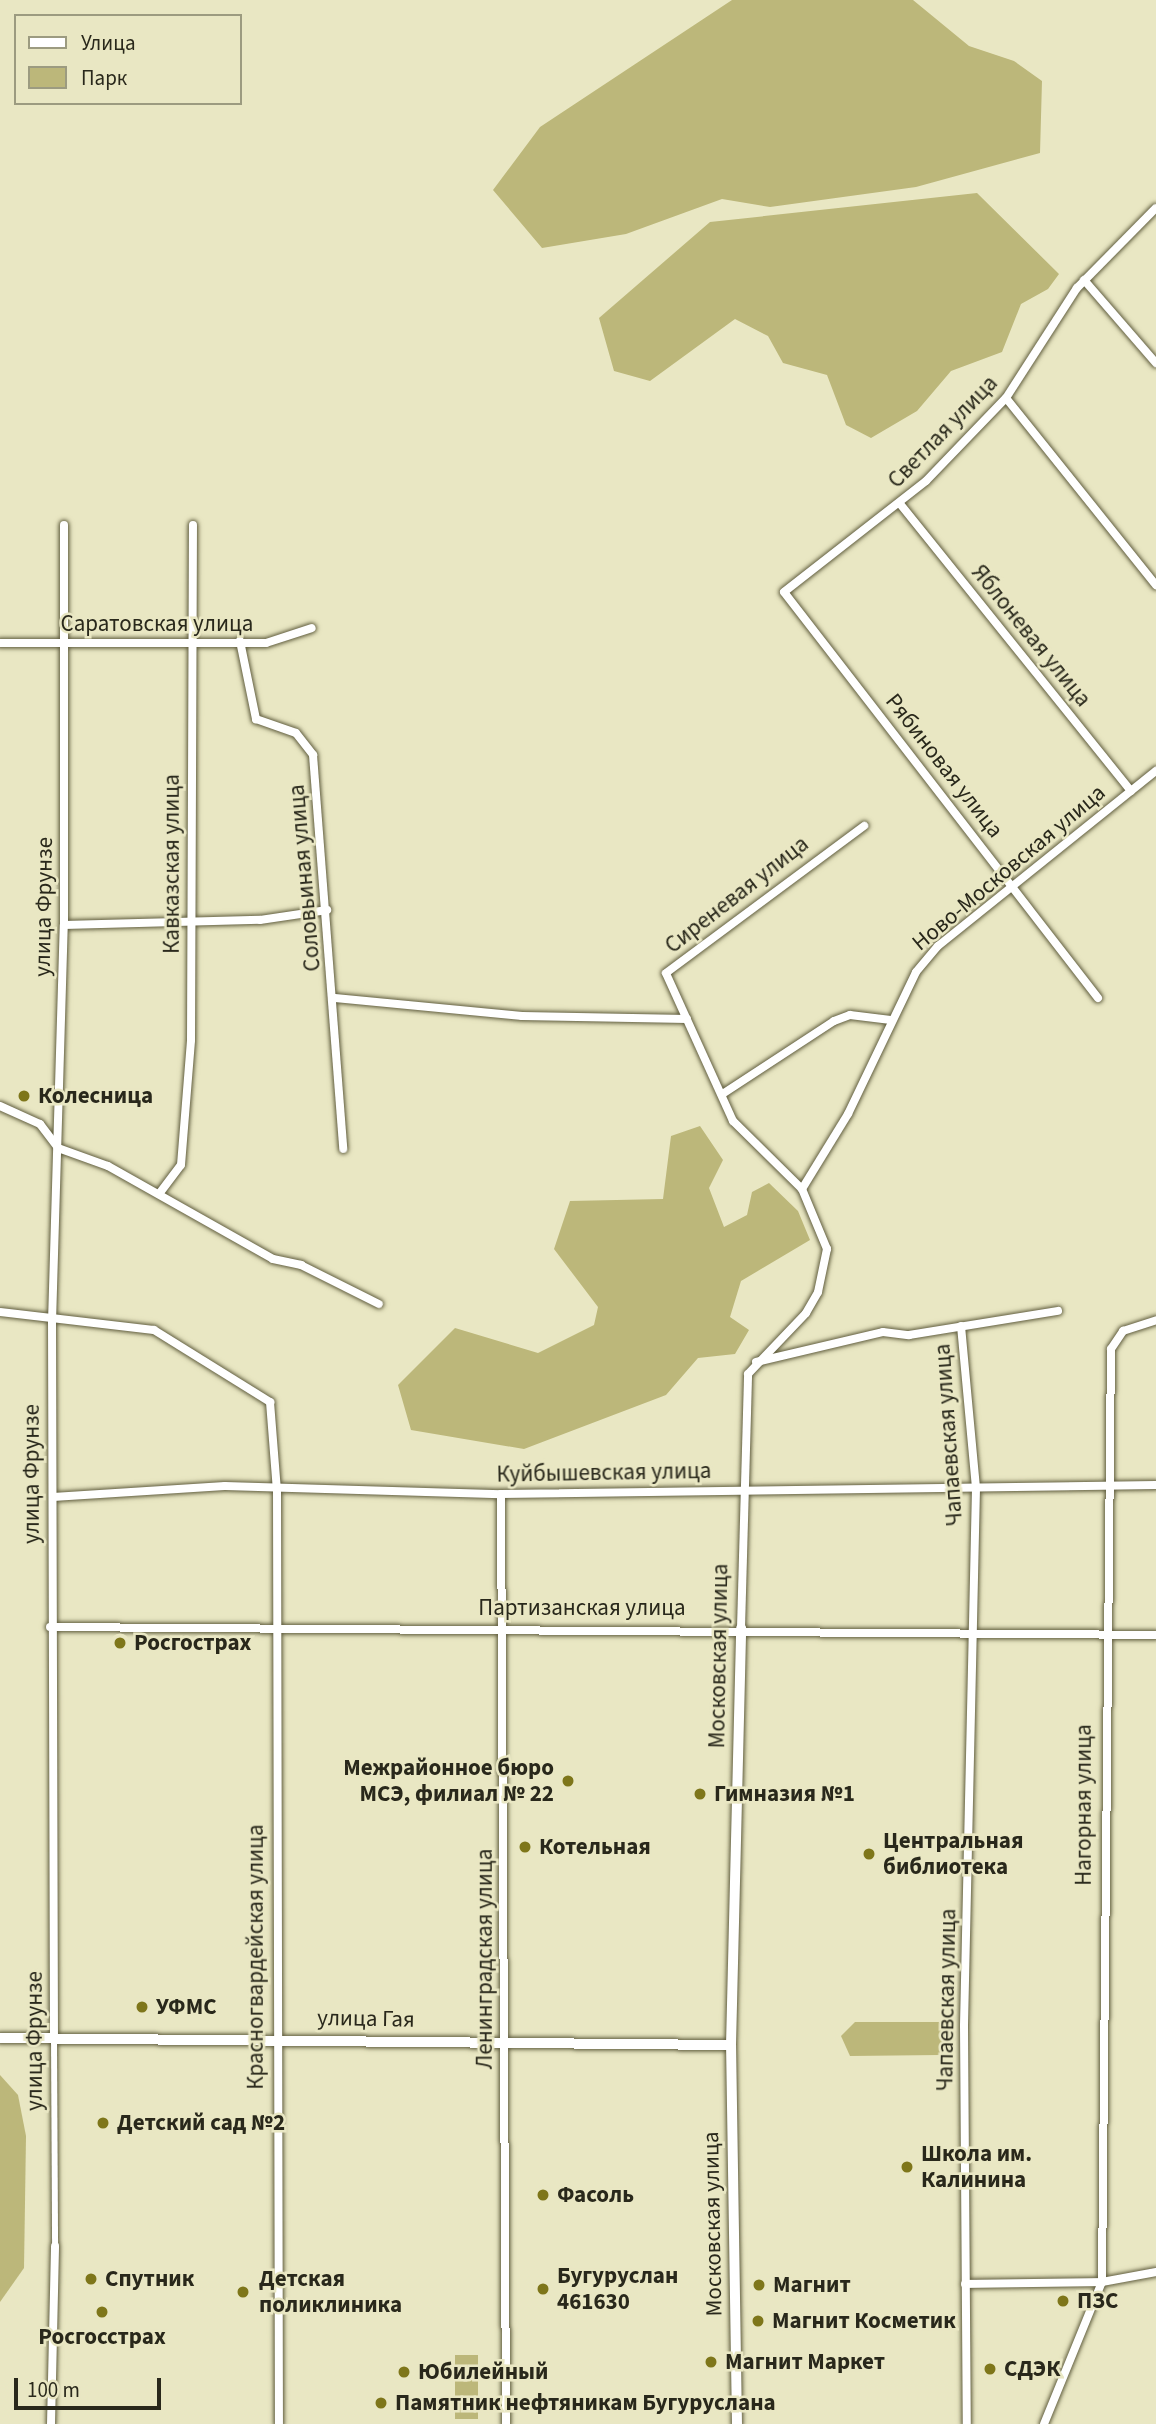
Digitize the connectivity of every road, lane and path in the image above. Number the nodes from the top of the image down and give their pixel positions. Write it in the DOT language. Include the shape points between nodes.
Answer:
graph roads {
  1 [pos="1156,208"];
  2 [pos="1084,280"];
  3 [pos="1156,363"];
  4 [pos="1006,398"];
  5 [pos="901,505"];
  6 [pos="64,524"];
  7 [pos="193,525"];
  8 [pos="1156,586"];
  9 [pos="784,592"];
  10 [pos="312,628"];
  11 [pos="191,640"];
  12 [pos="240,640"];
  13 [pos="0,643"];
  14 [pos="64,644"];
  15 [pos="1156,771"];
  16 [pos="1132,791"];
  17 [pos="864,826"];
  18 [pos="1012,886"];
  19 [pos="327,909"];
  20 [pos="191,923"];
  21 [pos="64,925"];
  22 [pos="335,998"];
  23 [pos="1098,998"];
  24 [pos="687,1018"];
  25 [pos="891,1020"];
  26 [pos="724,1093"];
  27 [pos="0,1107"];
  28 [pos="733,1121"];
  29 [pos="58,1148"];
  30 [pos="343,1149"];
  31 [pos="802,1189"];
  32 [pos="159,1194"];
  33 [pos="379,1304"];
  34 [pos="1058,1311"];
  35 [pos="0,1312"];
  36 [pos="1156,1320"];
  37 [pos="51,1322"];
  38 [pos="961,1325"];
  39 [pos="756,1362"];
  40 [pos="1156,1485"];
  41 [pos="1108,1486"];
  42 [pos="976,1488"];
  43 [pos="277,1491"];
  44 [pos="744,1491"];
  45 [pos="501,1494"];
  46 [pos="53,1497"];
  47 [pos="506,1626"];
  48 [pos="50,1627"];
  49 [pos="276,1627"];
  50 [pos="741,1628"];
  51 [pos="1156,1635"];
  52 [pos="973,1636"];
  53 [pos="1104,1638"];
  54 [pos="274,2037"];
  55 [pos="0,2038"];
  56 [pos="54,2038"];
  57 [pos="503,2041"];
  58 [pos="731,2045"];
  59 [pos="55,2246"];
  60 [pos="1156,2272"];
  61 [pos="1102,2282"];
  62 [pos="965,2284"];
  63 [pos="1084,2284"];
  64 [pos="1093,2306"];
  65 [pos="51,2424"];
  66 [pos="279,2424"];
  67 [pos="506,2424"];
  68 [pos="737,2424"];
  69 [pos="967,2424"];
  70 [pos="1044,2424"];
  1 -- 2 [label="street, Светлая улица"];
  2 -- 3 [label="street"];
  2 -- 4 [label="street, Светлая улица"];
  4 -- 5 [label="street, Светлая улица"];
  4 -- 8 [label="street"];
  5 -- 9 [label="street, Светлая улица"];
  5 -- 16 [label="street, Яблоневая улица"];
  6 -- 14 [label="street, улица Фрунзе"];
  7 -- 11 [label="street, Кавказская улица"];
  9 -- 18 [label="street, Рябиновая улица"];
  10 -- 12 [label="street, Саратовская улица" via="267,643"];
  11 -- 12 [label="street, Саратовская улица"];
  11 -- 14 [label="street, Саратовская улица"];
  11 -- 20 [label="street, Кавказская улица"];
  12 -- 19 [label="street, Соловьиная улица" via="256,719 296,733 313,755"];
  13 -- 14 [label="street, Саратовская улица"];
  14 -- 21 [label="street, улица Фрунзе"];
  15 -- 16 [label="street, Ново-Московская улица"];
  16 -- 18 [label="street, Ново-Московская улица"];
  17 -- 24 [label="street, Сиреневая улица" via="666,973"];
  18 -- 23 [label="street, Рябиновая улица"];
  18 -- 25 [label="street, Ново-Московская улица" via="937,946"];
  19 -- 20 [label="street"];
  19 -- 22 [label="street, Соловьиная улица"];
  20 -- 21 [label="street"];
  20 -- 32 [label="street, Кавказская улица" via="181,1165"];
  21 -- 29 [label="street, улица Фрунзе"];
  22 -- 24 [label="street" via="522,1016"];
  22 -- 30 [label="street, Соловьиная улица"];
  24 -- 26 [label="street, Сиреневая улица"];
  25 -- 26 [label="street" via="850,1015 834,1021"];
  25 -- 31 [label="street, Ново-Московская улица" via="848,1114"];
  26 -- 28 [label="street, Сиреневая улица"];
  27 -- 29 [label="street" via="40,1124"];
  28 -- 31 [label="street, Московская улица"];
  29 -- 32 [label="street"];
  29 -- 37 [label="street, улица Фрунзе"];
  31 -- 39 [label="street, Московская улица" via="827,1250 818,1292 792,1330"];
  32 -- 33 [label="street" via="273,1259 301,1265"];
  34 -- 38 [label="street"];
  35 -- 37 [label="street" via="27,1311"];
  36 -- 41 [label="street, Нагорная улица" via="1123,1331 1111,1349"];
  37 -- 43 [label="street, Красногвардейская улица" via="155,1330 270,1402"];
  37 -- 46 [label="street, улица Фрунзе"];
  38 -- 39 [label="street" via="857,1336 782,1360"];
  38 -- 42 [label="street, Чапаевская улица"];
  39 -- 44 [label="street, Московская улица" via="743,1398"];
  40 -- 41 [label="street, Куйбышевская улица"];
  41 -- 42 [label="street, Куйбышевская улица"];
  41 -- 53 [label="street, Нагорная улица"];
  42 -- 44 [label="street, Куйбышевская улица"];
  42 -- 52 [label="street, Чапаевская улица"];
  43 -- 45 [label="street, Куйбышевская улица"];
  43 -- 46 [label="street, Куйбышевская улица" via="225,1486"];
  43 -- 49 [label="street, Красногвардейская улица"];
  44 -- 45 [label="street, Куйбышевская улица"];
  44 -- 50 [label="street, Московская улица"];
  45 -- 47 [label="street, Ленинградская улица"];
  46 -- 48 [label="street, улица Фрунзе"];
  47 -- 49 [label="street, Партизанская улица"];
  47 -- 50 [label="street, Партизанская улица"];
  47 -- 57 [label="street, Ленинградская улица"];
  48 -- 49 [label="street, Партизанская улица"];
  48 -- 56 [label="street, улица Фрунзе"];
  49 -- 54 [label="street, Красногвардейская улица"];
  50 -- 52 [label="street, Партизанская улица"];
  50 -- 58 [label="main road, Московская улица"];
  51 -- 53 [label="street, Партизанская улица"];
  52 -- 53 [label="street, Партизанская улица"];
  52 -- 62 [label="street, Чапаевская улица"];
  53 -- 61 [label="street, Нагорная улица"];
  54 -- 56 [label="street, улица Гая"];
  54 -- 57 [label="street, улица Гая"];
  54 -- 66 [label="street, Красногвардейская улица"];
  55 -- 56 [label="street, улица Гая"];
  56 -- 59 [label="street, улица Фрунзе"];
  57 -- 58 [label="street, улица Гая"];
  57 -- 67 [label="street, Ленинградская улица"];
  58 -- 68 [label="main road, Московская улица"];
  59 -- 65 [label="street, улица Фрунзе"];
  60 -- 61 [label="street"];
  61 -- 63 [label="street"];
  61 -- 64 [label="street"];
  62 -- 63 [label="street"];
  62 -- 69 [label="street, Чапаевская улица"];
  63 -- 64 [label="street"];
  64 -- 70 [label="street"];
}
